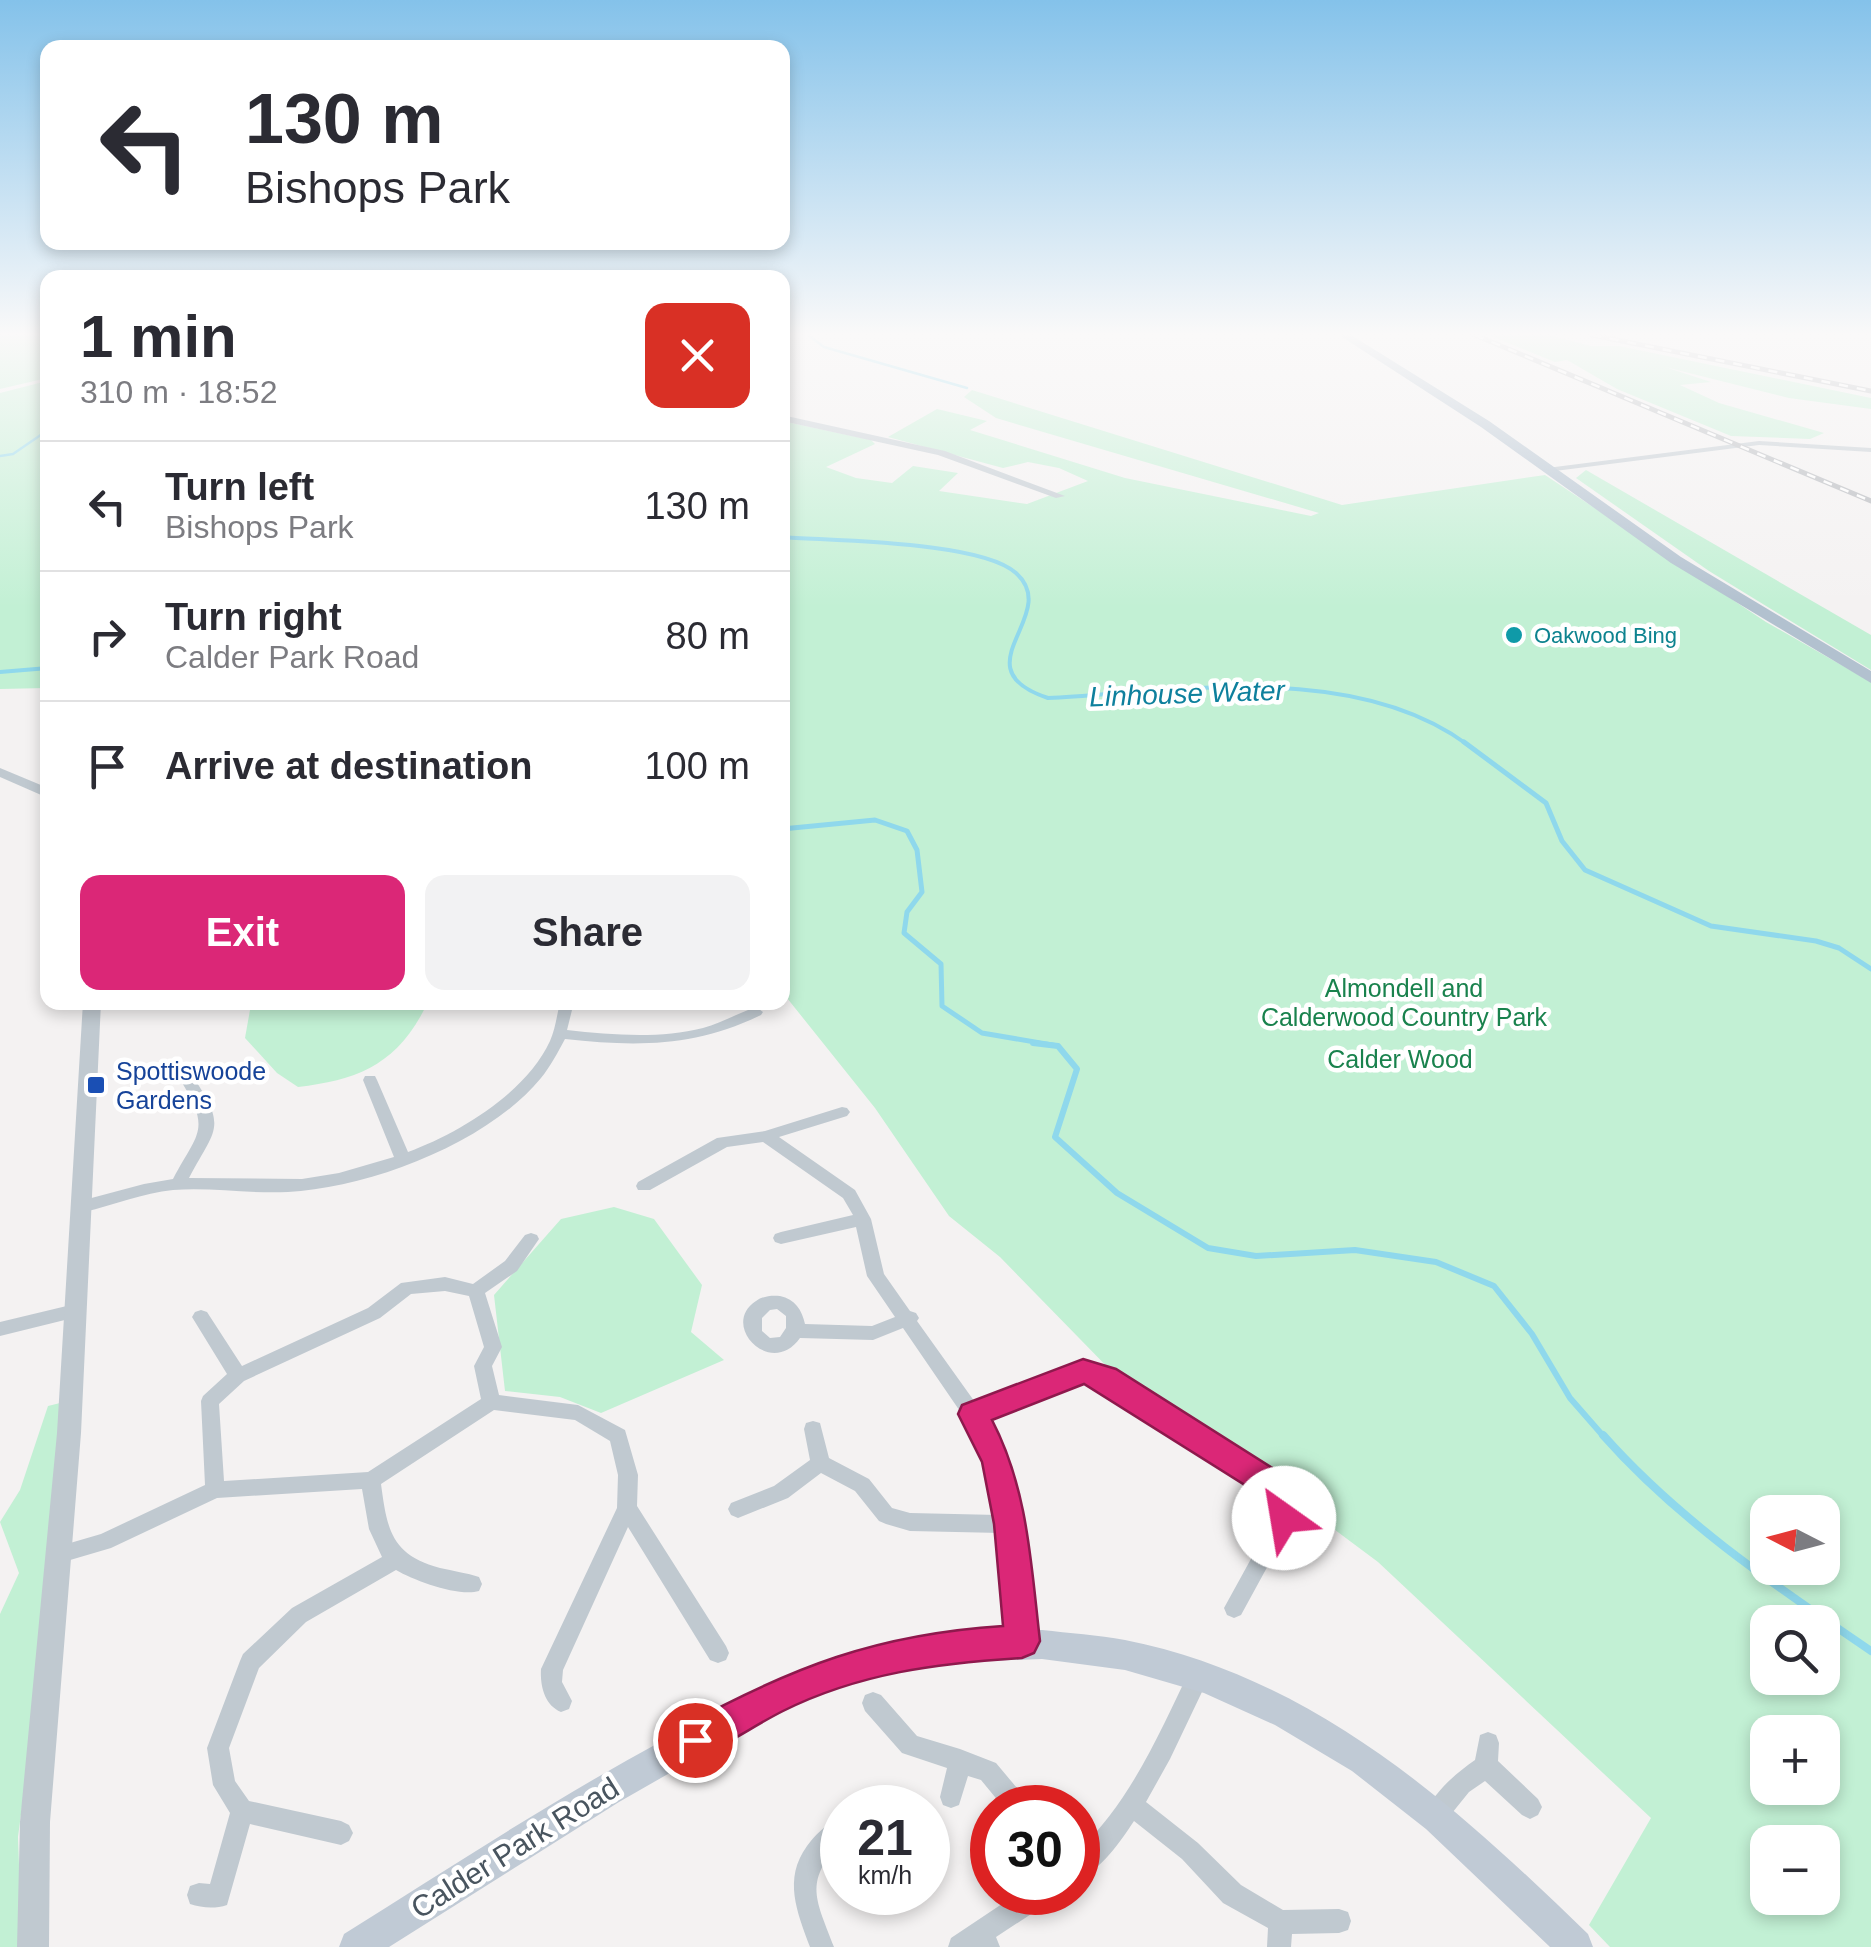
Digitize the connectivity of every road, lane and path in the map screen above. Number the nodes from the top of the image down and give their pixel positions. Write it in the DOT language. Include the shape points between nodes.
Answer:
graph roads {
  1 [pos="818,426"];
  2 [pos="1486,426"];
  3 [pos="1871,450"];
  4 [pos="1547,470"];
  5 [pos="1060,496"];
  6 [pos="1871,678"];
  7 [pos="0,772"];
  8 [pos="40,790"];
  9 [pos="92,1010"];
  10 [pos="566,1010"];
  11 [pos="756,1012"];
  12 [pos="559,1034"];
  13 [pos="370,1080"];
  14 [pos="188,1081"];
  15 [pos="842,1112"];
  16 [pos="766,1136"];
  17 [pos="403,1160"];
  18 [pos="178,1184"];
  19 [pos="644,1186"];
  20 [pos="84,1206"];
  21 [pos="863,1220"];
  22 [pos="781,1238"];
  23 [pos="531,1239"];
  24 [pos="476,1291"];
  25 [pos="76,1311"];
  26 [pos="202,1317"];
  27 [pos="910,1318"];
  28 [pos="0,1329"];
  29 [pos="796,1331"];
  30 [pos="238,1376"];
  31 [pos="491,1402"];
  32 [pos="973,1414"];
  33 [pos="813,1428"];
  34 [pos="820,1464"];
  35 [pos="371,1480"];
  36 [pos="214,1490"];
  37 [pos="628,1508"];
  38 [pos="738,1510"];
  39 [pos="1010,1524"];
  40 [pos="60,1554"];
  41 [pos="395,1560"];
  42 [pos="472,1584"];
  43 [pos="1234,1608"];
  44 [pos="1022,1641"];
  45 [pos="718,1653"];
  46 [pos="1200,1672"];
  47 [pos="561,1701"];
  48 [pos="873,1702"];
  49 [pos="960,1760"];
  50 [pos="999,1785"];
  51 [pos="950,1796"];
  52 [pos="1133,1806"];
  53 [pos="1530,1807"];
  54 [pos="242,1811"];
  55 [pos="1436,1815"];
  56 [pos="341,1833"];
  57 [pos="820,1846"];
  58 [pos="1100,1849"];
  59 [pos="199,1894"];
  60 [pos="1015,1915"];
  61 [pos="1339,1921"];
  62 [pos="1280,1935"];
  63 [pos="985,1940"];
  64 [pos="34,1947"];
  65 [pos="357,1947"];
  66 [pos="822,1947"];
  67 [pos="960,1947"];
  68 [pos="1575,1947"];
  1 -- 5 [label="street" via="941,453"];
  2 -- 4 [label="main road"];
  3 -- 4 [label="street" via="1759,443"];
  4 -- 6 [label="main road" via="1676,560"];
  7 -- 8 [label="street"];
  9 -- 20 [label="street"];
  10 -- 12 [label="street"];
  11 -- 12 [label="street" via="693,1037 647,1041"];
  12 -- 17 [label="street" via="531,1079 488,1118"];
  13 -- 17 [label="street"];
  14 -- 18 [label="street" via="211,1122"];
  15 -- 16 [label="street"];
  16 -- 19 [label="street" via="723,1142"];
  16 -- 21 [label="street" via="849,1194"];
  17 -- 18 [label="street" via="305,1185"];
  18 -- 20 [label="street"];
  20 -- 25 [label="street"];
  21 -- 22 [label="street"];
  21 -- 27 [label="street" via="876,1276"];
  23 -- 24 [label="street" via="511,1266"];
  24 -- 30 [label="street" via="445,1284 407,1288 374,1313"];
  24 -- 31 [label="street" via="492,1347 483,1366"];
  25 -- 28 [label="street"];
  25 -- 40 [label="street"];
  26 -- 30 [label="street"];
  27 -- 29 [label="street" via="873,1333"];
  27 -- 32 [label="street"];
  30 -- 36 [label="street" via="207,1407"];
  31 -- 35 [label="street"];
  31 -- 37 [label="street" via="578,1413 618,1436"];
  32 -- 39 [label="street" via="998,1462"];
  32 -- 43 [label="street" via="1091,1372 1263,1479 1284,1518"];
  33 -- 34 [label="street"];
  34 -- 38 [label="street" via="781,1492"];
  34 -- 39 [label="street" via="862,1485 886,1516"];
  35 -- 36 [label="street"];
  35 -- 41 [label="street" via="376,1531"];
  36 -- 40 [label="street" via="104,1542"];
  37 -- 45 [label="street"];
  37 -- 47 [label="street" via="552,1669 551,1684"];
  39 -- 44 [label="street"];
  40 -- 64 [label="street" via="35,1822"];
  41 -- 42 [label="street" via="426,1576"];
  41 -- 54 [label="street" via="300,1616 252,1660 218,1748 224,1785"];
  44 -- 46 [label="main road, Calder Park Road" via="1116,1650"];
  44 -- 65 [label="main road, Calder Park Road" via="875,1659 775,1696 642,1768"];
  46 -- 52 [label="street"];
  46 -- 55 [label="main road, Calder Park Road" via="1317,1730"];
  48 -- 49 [label="street" via="910,1745"];
  49 -- 50 [label="street" via="988,1771"];
  49 -- 51 [label="street"];
  52 -- 58 [label="street"];
  52 -- 62 [label="street"];
  53 -- 55 [label="street" via="1487,1755"];
  54 -- 56 [label="street"];
  54 -- 59 [label="street" via="218,1896"];
  55 -- 68 [label="main road, Calder Park Road"];
  57 -- 66 [label="street" via="812,1852 802,1896"];
  60 -- 63 [label="street"];
  61 -- 62 [label="street"];
  63 -- 67 [label="street"];
}
